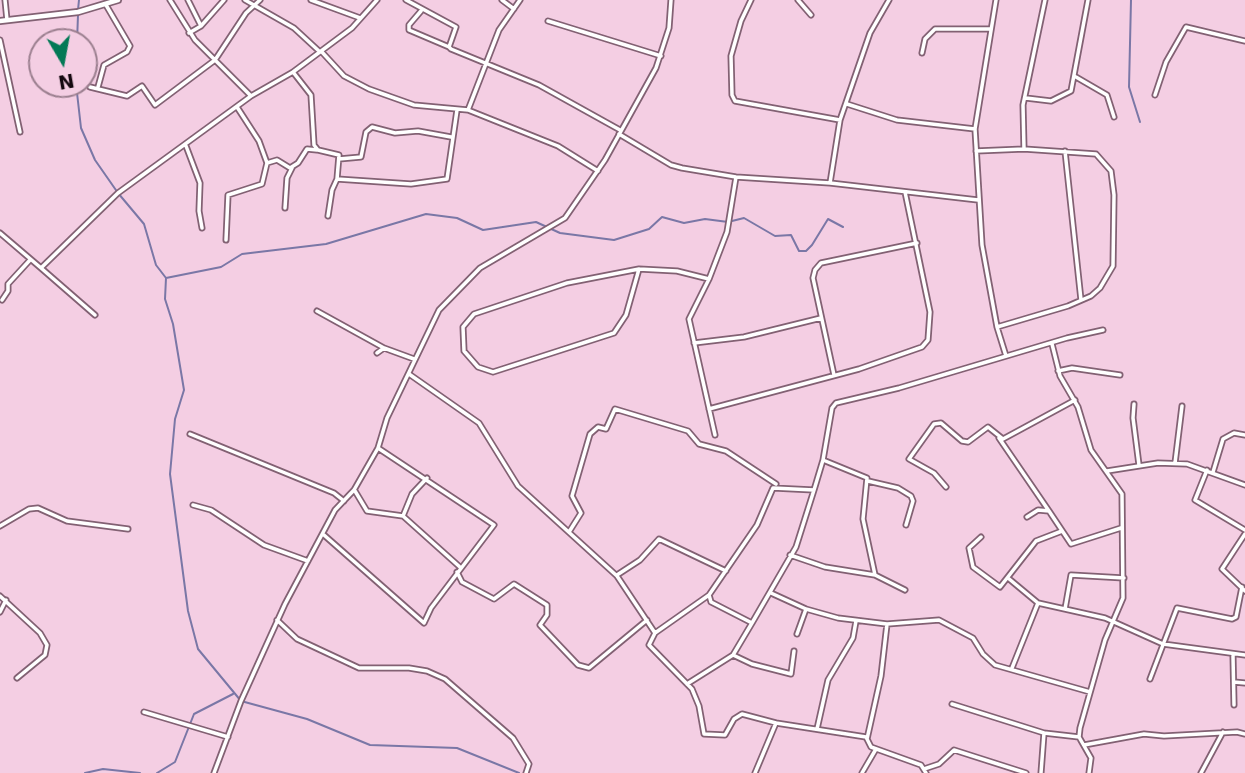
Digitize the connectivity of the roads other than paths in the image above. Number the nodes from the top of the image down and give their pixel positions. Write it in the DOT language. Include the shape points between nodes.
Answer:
graph roads {
  1 [pos="5,0"];
  2 [pos="118,0"];
  3 [pos="170,0"];
  4 [pos="188,0"];
  5 [pos="224,0"];
  6 [pos="245,0"];
  7 [pos="260,0"];
  8 [pos="311,0"];
  9 [pos="377,0"];
  10 [pos="406,0"];
  11 [pos="502,0"];
  12 [pos="520,0"];
  13 [pos="671,0"];
  14 [pos="751,0"];
  15 [pos="799,0"];
  16 [pos="889,0"];
  17 [pos="996,0"];
  18 [pos="1045,0"];
  19 [pos="1088,0"];
  20 [pos="106,5"];
  21 [pos="253,5"];
  22 [pos="514,9"];
  23 [pos="422,10"];
  24 [pos="811,15"];
  25 [pos="360,18"];
  26 [pos="7,20"];
  27 [pos="0,21"];
  28 [pos="548,21"];
  29 [pos="201,26"];
  30 [pos="991,29"];
  31 [pos="189,33"];
  32 [pos="0,40"];
  33 [pos="1245,41"];
  34 [pos="449,47"];
  35 [pos="320,52"];
  36 [pos="922,53"];
  37 [pos="661,56"];
  38 [pos="215,60"];
  39 [pos="485,63"];
  40 [pos="293,72"];
  41 [pos="1076,77"];
  42 [pos="98,84"];
  43 [pos="98,87"];
  44 [pos="1155,95"];
  45 [pos="251,96"];
  46 [pos="1026,98"];
  47 [pos="847,104"];
  48 [pos="237,107"];
  49 [pos="457,109"];
  50 [pos="468,110"];
  51 [pos="1114,117"];
  52 [pos="840,120"];
  53 [pos="975,128"];
  54 [pos="20,132"];
  55 [pos="620,132"];
  56 [pos="451,137"];
  57 [pos="186,146"];
  58 [pos="1024,149"];
  59 [pos="318,150"];
  60 [pos="976,151"];
  61 [pos="1065,151"];
  62 [pos="339,159"];
  63 [pos="267,163"];
  64 [pos="294,166"];
  65 [pos="598,171"];
  66 [pos="736,177"];
  67 [pos="337,179"];
  68 [pos="830,183"];
  69 [pos="905,192"];
  70 [pos="978,200"];
  71 [pos="285,208"];
  72 [pos="328,216"];
  73 [pos="202,228"];
  74 [pos="0,233"];
  75 [pos="226,240"];
  76 [pos="917,243"];
  77 [pos="30,260"];
  78 [pos="41,268"];
  79 [pos="639,269"];
  80 [pos="709,279"];
  81 [pos="2,300"];
  82 [pos="1081,300"];
  83 [pos="317,312"];
  84 [pos="95,315"];
  85 [pos="821,318"];
  86 [pos="997,327"];
  87 [pos="1103,330"];
  88 [pos="694,343"];
  89 [pos="1052,344"];
  90 [pos="384,348"];
  91 [pos="377,353"];
  92 [pos="1006,356"];
  93 [pos="414,359"];
  94 [pos="1058,371"];
  95 [pos="409,374"];
  96 [pos="834,375"];
  97 [pos="1120,375"];
  98 [pos="1075,400"];
  99 [pos="1134,404"];
  100 [pos="1182,406"];
  101 [pos="709,409"];
  102 [pos="190,434"];
  103 [pos="716,435"];
  104 [pos="1245,435"];
  105 [pos="999,438"];
  106 [pos="378,448"];
  107 [pos="823,460"];
  108 [pos="1175,463"];
  109 [pos="1139,466"];
  110 [pos="1207,470"];
  111 [pos="1107,471"];
  112 [pos="1213,472"];
  113 [pos="427,478"];
  114 [pos="868,481"];
  115 [pos="1245,485"];
  116 [pos="778,486"];
  117 [pos="946,487"];
  118 [pos="354,490"];
  119 [pos="814,490"];
  120 [pos="344,501"];
  121 [pos="193,505"];
  122 [pos="1049,511"];
  123 [pos="403,516"];
  124 [pos="1027,517"];
  125 [pos="906,525"];
  126 [pos="0,526"];
  127 [pos="1121,528"];
  128 [pos="128,529"];
  129 [pos="1062,531"];
  130 [pos="1245,532"];
  131 [pos="568,533"];
  132 [pos="323,534"];
  133 [pos="981,537"];
  134 [pos="790,555"];
  135 [pos="308,561"];
  136 [pos="461,568"];
  137 [pos="726,571"];
  138 [pos="457,572"];
  139 [pos="875,575"];
  140 [pos="617,576"];
  141 [pos="1008,578"];
  142 [pos="1124,578"];
  143 [pos="1243,589"];
  144 [pos="905,590"];
  145 [pos="771,593"];
  146 [pos="709,595"];
  147 [pos="0,596"];
  148 [pos="6,600"];
  149 [pos="1038,603"];
  150 [pos="806,609"];
  151 [pos="1065,609"];
  152 [pos="0,612"];
  153 [pos="277,620"];
  154 [pos="646,620"];
  155 [pos="856,620"];
  156 [pos="1112,622"];
  157 [pos="752,623"];
  158 [pos="887,624"];
  159 [pos="654,633"];
  160 [pos="797,634"];
  161 [pos="1163,644"];
  162 [pos="794,651"];
  163 [pos="733,655"];
  164 [pos="1245,655"];
  165 [pos="1233,656"];
  166 [pos="1012,668"];
  167 [pos="17,678"];
  168 [pos="1150,679"];
  169 [pos="1234,682"];
  170 [pos="1245,683"];
  171 [pos="687,684"];
  172 [pos="1090,692"];
  173 [pos="952,704"];
  174 [pos="1234,705"];
  175 [pos="144,712"];
  176 [pos="776,723"];
  177 [pos="817,729"];
  178 [pos="1223,732"];
  179 [pos="1044,733"];
  180 [pos="1245,734"];
  181 [pos="228,737"];
  182 [pos="1079,737"];
  183 [pos="867,739"];
  184 [pos="1084,745"];
  185 [pos="876,749"];
  186 [pos="925,771"];
  187 [pos="214,773"];
  188 [pos="526,773"];
  189 [pos="755,773"];
  190 [pos="862,773"];
  191 [pos="1026,773"];
  192 [pos="1041,773"];
  193 [pos="1089,773"];
  194 [pos="1201,773"];
  1 -- 26 [label="street"];
  2 -- 20 [label="street"];
  3 -- 31 [label="street"];
  4 -- 29 [label="street"];
  5 -- 29 [label="street"];
  6 -- 21 [label="street"];
  7 -- 21 [label="street"];
  8 -- 25 [label="street"];
  9 -- 25 [label="street"];
  10 -- 23 [label="street"];
  11 -- 22 [label="street"];
  12 -- 22 [label="street"];
  13 -- 37 [label="street"];
  14 -- 52 [label="street" via="731,57 735,101"];
  15 -- 24 [label="street"];
  16 -- 47 [label="street" via="870,33"];
  17 -- 30 [label="street"];
  18 -- 46 [label="street"];
  19 -- 41 [label="street"];
  20 -- 26 [label="street"];
  20 -- 42 [label="street" via="130,46 104,65"];
  21 -- 35 [label="street"];
  21 -- 38 [label="street"];
  22 -- 39 [label="street"];
  23 -- 34 [label="street" via="456,27"];
  23 -- 34 [label="street" via="409,30"];
  25 -- 35 [label="street"];
  26 -- 27 [label="street"];
  28 -- 37 [label="street"];
  29 -- 31 [label="street"];
  30 -- 36 [label="street" via="935,29 925,39"];
  30 -- 53 [label="street"];
  31 -- 38 [label="street"];
  32 -- 54 [label="street"];
  33 -- 44 [label="street" via="1186,27 1166,62"];
  34 -- 39 [label="street"];
  35 -- 40 [label="street"];
  35 -- 49 [label="street" via="344,76 369,89 414,105"];
  37 -- 55 [label="street"];
  38 -- 43 [label="street" via="155,105 142,86 127,96"];
  38 -- 45 [label="street"];
  39 -- 50 [label="street"];
  39 -- 55 [label="street" via="539,85"];
  40 -- 45 [label="street"];
  40 -- 59 [label="street" via="311,94"];
  41 -- 46 [label="street" via="1071,91 1060,98"];
  41 -- 51 [label="street" via="1107,95"];
  45 -- 48 [label="street"];
  46 -- 58 [label="street"];
  47 -- 52 [label="street"];
  47 -- 53 [label="street" via="897,120"];
  48 -- 57 [label="street"];
  48 -- 63 [label="street"];
  49 -- 50 [label="street"];
  49 -- 56 [label="street"];
  50 -- 65 [label="street" via="558,146"];
  52 -- 68 [label="street"];
  53 -- 60 [label="street"];
  55 -- 65 [label="street"];
  55 -- 66 [label="street" via="671,165"];
  56 -- 62 [label="street" via="372,127 366,132 361,157"];
  56 -- 67 [label="street" via="448,176 440,181 411,184"];
  57 -- 73 [label="street" via="200,183"];
  57 -- 78 [label="street" via="104,205"];
  58 -- 60 [label="street"];
  58 -- 61 [label="street"];
  59 -- 62 [label="street" via="339,155"];
  59 -- 64 [label="street" via="306,149"];
  60 -- 70 [label="street"];
  61 -- 82 [label="street"];
  61 -- 82 [label="street" via="1102,158 1111,171 1114,195 1113,266 1100,288"];
  62 -- 67 [label="street"];
  63 -- 64 [label="street" via="276,160"];
  63 -- 75 [label="street" via="262,184 228,195"];
  64 -- 71 [label="street" via="287,178"];
  65 -- 93 [label="street" via="558,224 492,259 444,303"];
  66 -- 68 [label="street"];
  66 -- 80 [label="street" via="727,232"];
  67 -- 72 [label="street"];
  68 -- 69 [label="street"];
  69 -- 70 [label="street"];
  69 -- 76 [label="street"];
  70 -- 86 [label="street"];
  74 -- 77 [label="street"];
  76 -- 85 [label="street" via="821,263 813,278"];
  76 -- 96 [label="street" via="930,312 928,340 912,352"];
  77 -- 78 [label="street"];
  77 -- 81 [label="street" via="8,284"];
  78 -- 84 [label="street"];
  79 -- 79 [label="street" via="626,315 614,333 493,372 478,367 464,351 463,327 474,314 567,283"];
  79 -- 80 [label="street"];
  80 -- 88 [label="street" via="691,311"];
  82 -- 86 [label="street"];
  83 -- 90 [label="street"];
  85 -- 88 [label="street" via="744,337"];
  85 -- 96 [label="street"];
  86 -- 92 [label="street"];
  87 -- 89 [label="street"];
  88 -- 101 [label="street"];
  89 -- 92 [label="street"];
  89 -- 94 [label="street"];
  90 -- 91 [label="street"];
  90 -- 93 [label="street"];
  92 -- 107 [label="street" via="836,402"];
  93 -- 95 [label="street"];
  94 -- 97 [label="street" via="1072,368"];
  94 -- 98 [label="street"];
  95 -- 106 [label="street"];
  95 -- 131 [label="street" via="479,423 518,486"];
  96 -- 101 [label="street"];
  98 -- 105 [label="street"];
  98 -- 111 [label="street" via="1091,450"];
  99 -- 109 [label="street"];
  100 -- 108 [label="street"];
  101 -- 103 [label="street"];
  102 -- 120 [label="street"];
  104 -- 112 [label="street" via="1234,433 1223,439"];
  105 -- 117 [label="street" via="988,426 968,442 962,441 941,423 934,424 909,459 934,473"];
  105 -- 122 [label="street"];
  106 -- 113 [label="street"];
  106 -- 118 [label="street"];
  107 -- 114 [label="street" via="857,472"];
  107 -- 119 [label="street"];
  108 -- 109 [label="street"];
  108 -- 110 [label="street"];
  109 -- 111 [label="street"];
  110 -- 112 [label="street"];
  110 -- 130 [label="street" via="1195,500"];
  111 -- 127 [label="street" via="1122,494"];
  112 -- 115 [label="street"];
  113 -- 123 [label="street" via="412,494"];
  113 -- 136 [label="street" via="494,524"];
  114 -- 125 [label="street" via="911,496"];
  114 -- 139 [label="street" via="863,519"];
  116 -- 119 [label="street"];
  116 -- 131 [label="street" via="726,451 699,444 688,431 615,409 606,429 598,427 590,434 572,496 581,513"];
  116 -- 137 [label="street"];
  118 -- 120 [label="street"];
  118 -- 123 [label="street" via="367,511"];
  119 -- 134 [label="street"];
  120 -- 132 [label="street"];
  121 -- 135 [label="street" via="211,510 264,545"];
  122 -- 124 [label="street" via="1038,510"];
  122 -- 129 [label="street"];
  123 -- 136 [label="street"];
  126 -- 128 [label="street" via="38,508 67,522"];
  127 -- 129 [label="street" via="1071,544"];
  127 -- 142 [label="street"];
  129 -- 141 [label="street" via="1036,541"];
  130 -- 143 [label="street" via="1222,568"];
  131 -- 140 [label="street"];
  132 -- 135 [label="street"];
  132 -- 138 [label="street" via="424,623"];
  133 -- 141 [label="street" via="970,548 973,567 996,586"];
  134 -- 139 [label="street" via="825,567"];
  134 -- 145 [label="street"];
  135 -- 153 [label="street"];
  136 -- 138 [label="street"];
  137 -- 140 [label="street" via="659,539"];
  137 -- 146 [label="street"];
  138 -- 154 [label="street" via="462,582 494,599 514,584 547,605 540,625 578,664 589,668"];
  139 -- 144 [label="street"];
  140 -- 154 [label="street"];
  141 -- 149 [label="street"];
  142 -- 151 [label="street" via="1071,575"];
  142 -- 156 [label="street"];
  143 -- 161 [label="street" via="1232,619 1177,608"];
  145 -- 150 [label="street"];
  145 -- 157 [label="street"];
  146 -- 157 [label="street" via="711,602"];
  146 -- 159 [label="street"];
  147 -- 148 [label="street"];
  148 -- 152 [label="street"];
  148 -- 167 [label="street" via="40,632 47,649 46,655"];
  149 -- 151 [label="street"];
  149 -- 166 [label="street"];
  150 -- 155 [label="street"];
  150 -- 160 [label="street"];
  151 -- 156 [label="street"];
  153 -- 181 [label="street"];
  153 -- 188 [label="street" via="297,639 359,668 409,668 444,680 513,738 529,764"];
  154 -- 159 [label="street"];
  155 -- 158 [label="street"];
  155 -- 177 [label="street" via="853,638 828,680"];
  156 -- 161 [label="street"];
  156 -- 172 [label="street"];
  157 -- 163 [label="street"];
  158 -- 166 [label="street" via="939,621 973,638 995,665"];
  158 -- 183 [label="street"];
  159 -- 171 [label="street" via="649,645"];
  161 -- 165 [label="street"];
  161 -- 168 [label="street"];
  162 -- 163 [label="street" via="791,674"];
  163 -- 171 [label="street"];
  164 -- 165 [label="street"];
  165 -- 169 [label="street"];
  166 -- 172 [label="street"];
  169 -- 170 [label="street"];
  169 -- 174 [label="street"];
  171 -- 176 [label="street" via="699,706 704,734 725,735 742,714"];
  172 -- 182 [label="street"];
  173 -- 179 [label="street"];
  175 -- 181 [label="street"];
  176 -- 177 [label="street"];
  176 -- 189 [label="street"];
  177 -- 183 [label="street"];
  178 -- 180 [label="street"];
  178 -- 184 [label="street" via="1144,734"];
  178 -- 194 [label="street"];
  179 -- 182 [label="street"];
  179 -- 192 [label="street"];
  181 -- 187 [label="street"];
  182 -- 184 [label="street"];
  183 -- 185 [label="street"];
  184 -- 193 [label="street" via="1091,758"];
  185 -- 186 [label="street"];
  185 -- 190 [label="street"];
  186 -- 191 [label="street" via="954,750"];
}
